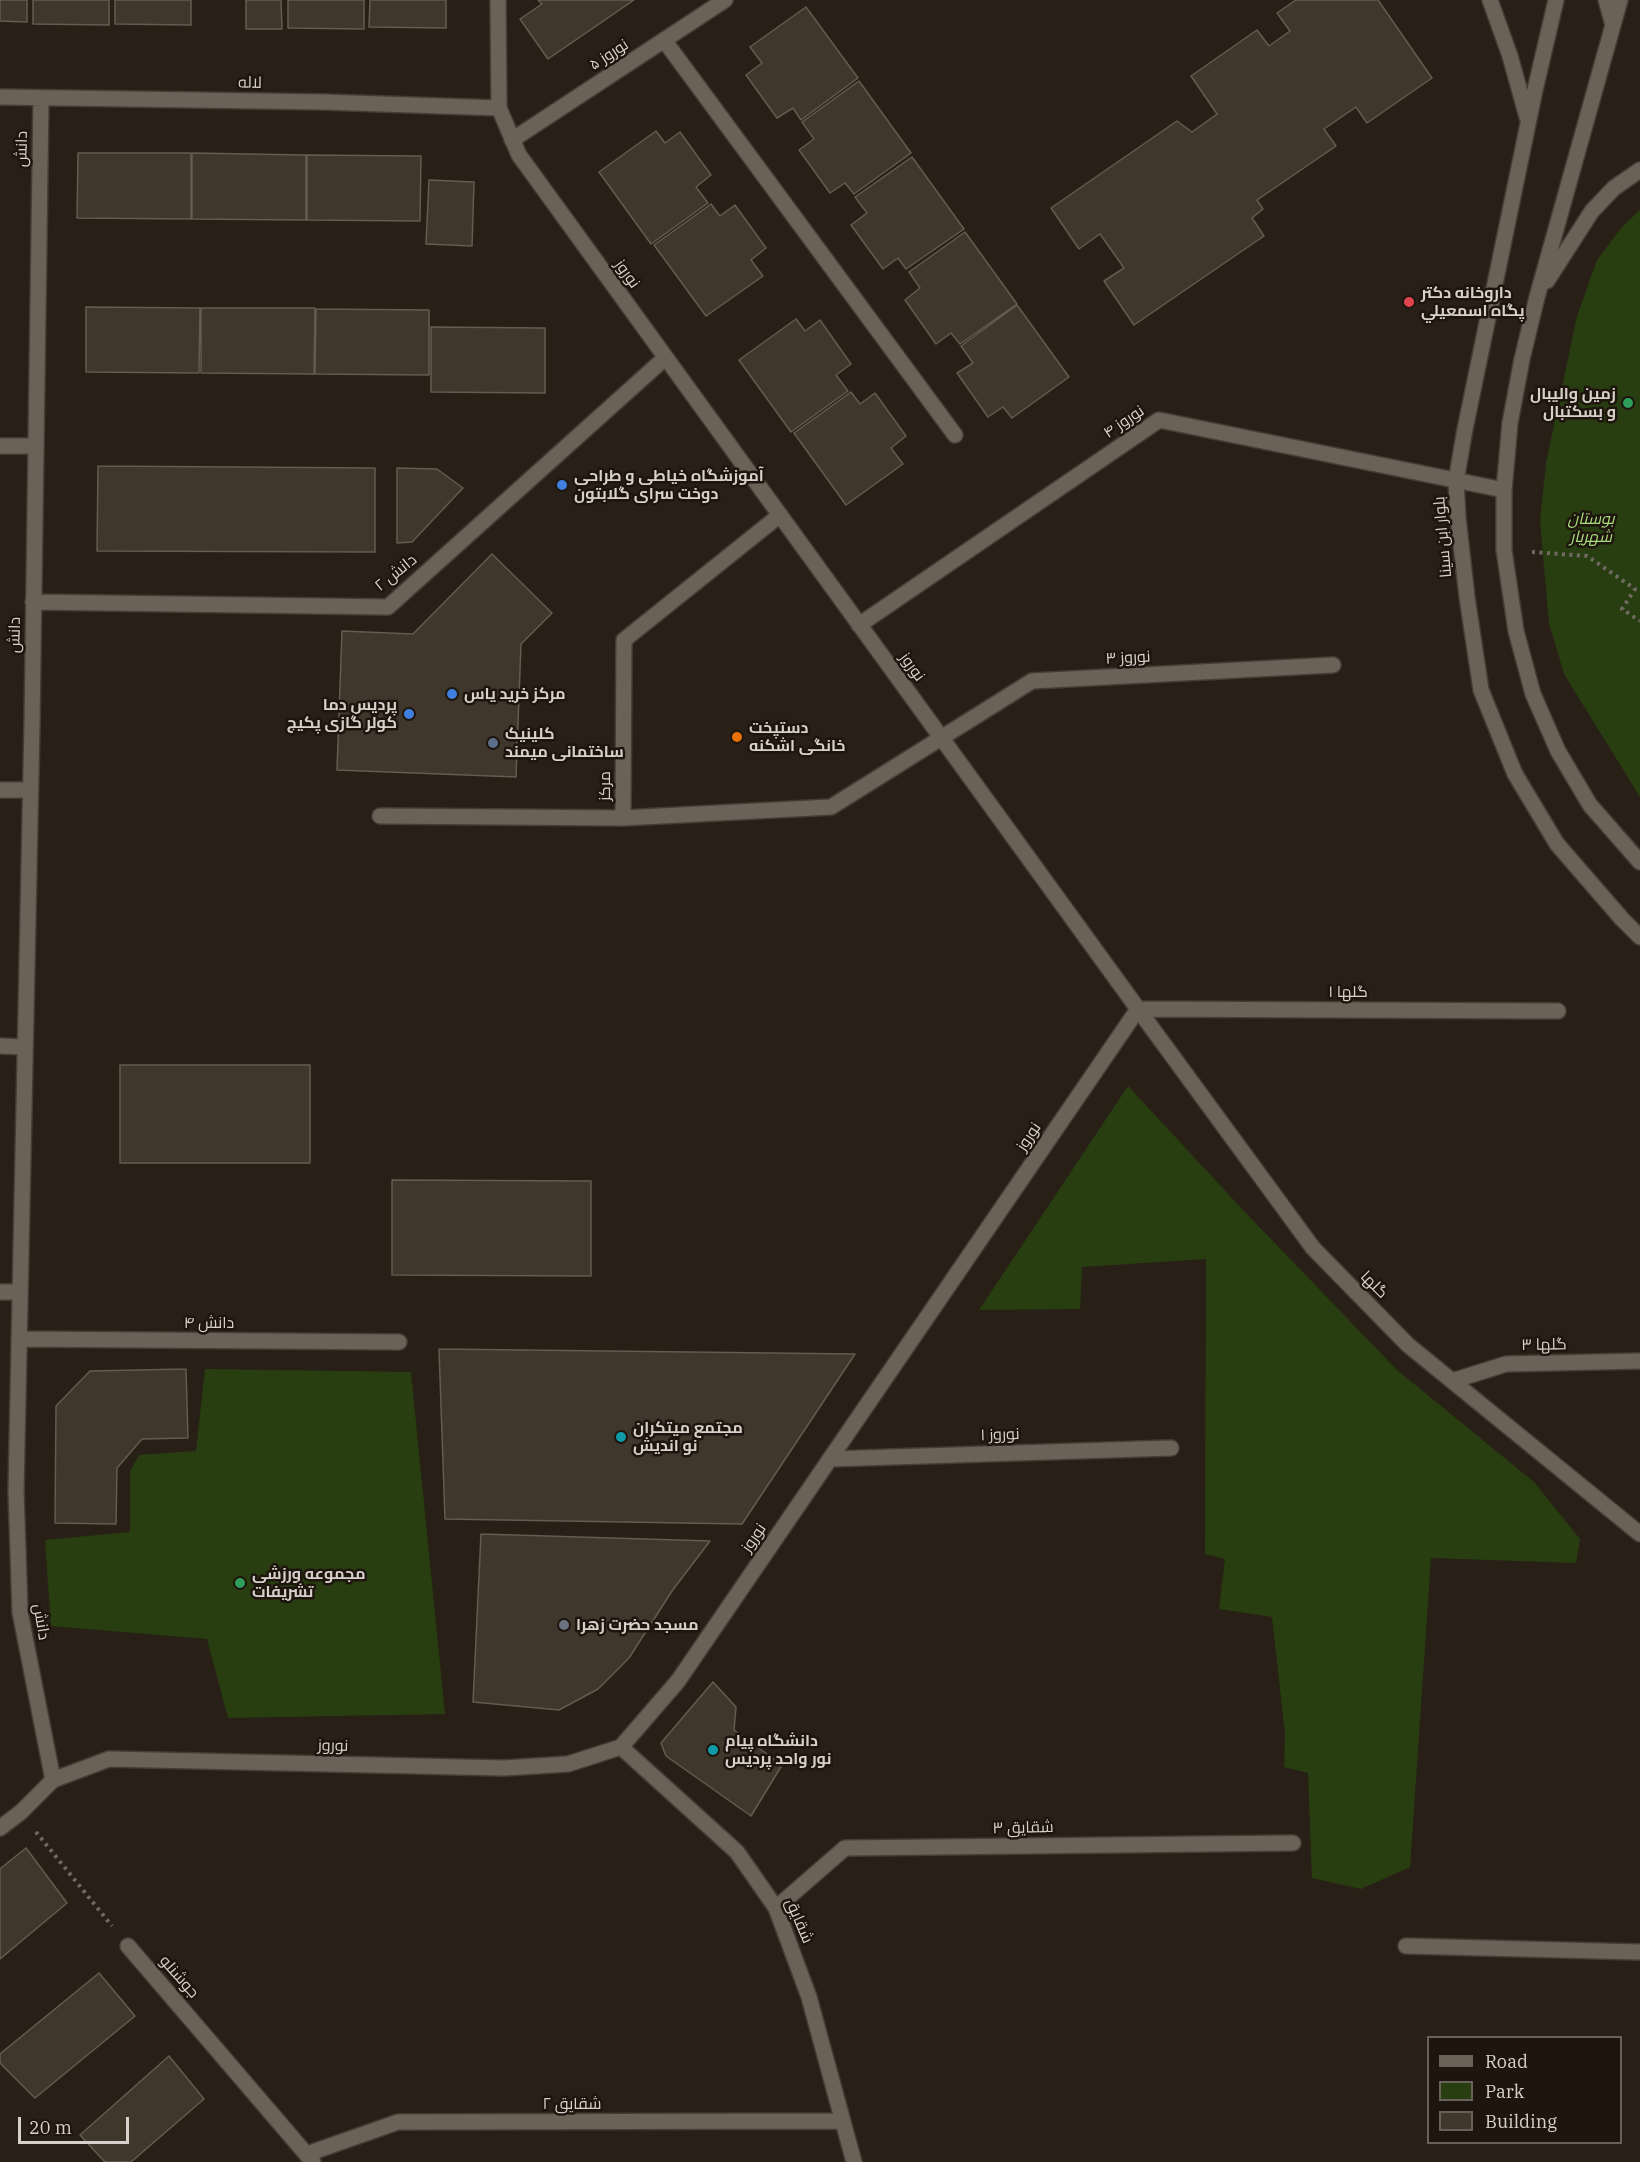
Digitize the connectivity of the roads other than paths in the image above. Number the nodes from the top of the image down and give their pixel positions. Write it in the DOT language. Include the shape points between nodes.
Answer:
graph roads {
  1 [pos="498,0"];
  2 [pos="725,0"];
  3 [pos="1490,0"];
  4 [pos="1558,0"];
  5 [pos="1606,0"];
  6 [pos="1620,0"];
  7 [pos="1614,28"];
  8 [pos="664,40"];
  9 [pos="0,98"];
  10 [pos="41,98"];
  11 [pos="499,108"];
  12 [pos="1528,122"];
  13 [pos="512,140"];
  14 [pos="1640,170"];
  15 [pos="1537,297"];
  16 [pos="666,358"];
  17 [pos="955,435"];
  18 [pos="0,446"];
  19 [pos="36,446"];
  20 [pos="1456,481"];
  21 [pos="1504,490"];
  22 [pos="780,515"];
  23 [pos="33,602"];
  24 [pos="859,625"];
  25 [pos="1333,665"];
  26 [pos="940,738"];
  27 [pos="0,790"];
  28 [pos="30,790"];
  29 [pos="380,816"];
  30 [pos="623,818"];
  31 [pos="1640,862"];
  32 [pos="1640,937"];
  33 [pos="1138,1010"];
  34 [pos="1558,1011"];
  35 [pos="0,1046"];
  36 [pos="25,1047"];
  37 [pos="0,1292"];
  38 [pos="20,1292"];
  39 [pos="19,1339"];
  40 [pos="399,1342"];
  41 [pos="1640,1361"];
  42 [pos="1452,1381"];
  43 [pos="1171,1448"];
  44 [pos="830,1459"];
  45 [pos="1640,1534"];
  46 [pos="621,1747"];
  47 [pos="53,1780"];
  48 [pos="0,1828"];
  49 [pos="1293,1844"];
  50 [pos="776,1908"];
  51 [pos="128,1946"];
  52 [pos="1406,1946"];
  53 [pos="1640,1952"];
  54 [pos="843,2121"];
  55 [pos="310,2158"];
  56 [pos="854,2162"];
  1 -- 11 [label="street, نوروز"];
  2 -- 8 [label="street, نوروز ۵"];
  3 -- 12 [label="street"];
  4 -- 12 [label="street, بلوار ابن سینا"];
  5 -- 7 [label="street"];
  6 -- 7 [label="street"];
  7 -- 15 [label="street"];
  8 -- 13 [label="street, نوروز ۵"];
  8 -- 17 [label="street"];
  9 -- 10 [label="street, لاله"];
  10 -- 11 [label="street, لاله"];
  10 -- 19 [label="street, دانش"];
  11 -- 13 [label="street, نوروز"];
  12 -- 20 [label="street, بلوار ابن سینا"];
  13 -- 16 [label="street, نوروز"];
  14 -- 15 [label="street" via="1614,188 1592,211"];
  15 -- 21 [label="street" via="1510,423"];
  16 -- 22 [label="street, نوروز"];
  16 -- 23 [label="street, دانش ۲" via="388,607"];
  18 -- 19 [label="street"];
  19 -- 23 [label="street, دانش"];
  20 -- 21 [label="street, نوروز ۴"];
  20 -- 24 [label="street, نوروز ۴" via="1159,420"];
  20 -- 32 [label="street, بلوار ابن سینا" via="1481,690 1515,774 1557,844"];
  21 -- 31 [label="street" via="1504,550 1515,631 1533,694 1558,752 1590,805"];
  22 -- 24 [label="street, نوروز"];
  22 -- 30 [label="street, مرکز" via="624,640"];
  23 -- 28 [label="street, دانش"];
  24 -- 26 [label="street, نوروز"];
  25 -- 26 [label="street, نوروز ۳" via="1032,681"];
  26 -- 30 [label="street, نوروز ۳" via="831,807"];
  26 -- 33 [label="street, نوروز"];
  27 -- 28 [label="street"];
  28 -- 36 [label="street, دانش"];
  29 -- 30 [label="street, مرکز"];
  33 -- 34 [label="street, گلها ۱"];
  33 -- 42 [label="street, گلها" via="1313,1248 1408,1345"];
  33 -- 44 [label="street, نوروز"];
  35 -- 36 [label="street"];
  36 -- 38 [label="street, دانش"];
  37 -- 38 [label="street"];
  38 -- 39 [label="street, دانش"];
  39 -- 40 [label="street, دانش ۴"];
  39 -- 47 [label="street, دانش" via="16,1491 20,1612"];
  41 -- 42 [label="street, گلها ۳" via="1506,1364"];
  42 -- 45 [label="street, گلها"];
  43 -- 44 [label="street, نوروز ۱"];
  44 -- 46 [label="street, نوروز" via="678,1681"];
  46 -- 47 [label="street, نوروز" via="568,1764 504,1768 109,1759"];
  46 -- 50 [label="street, شقایق" via="737,1852"];
  47 -- 48 [label="street, نوروز"];
  49 -- 50 [label="street, شقایق ۳" via="844,1848"];
  50 -- 54 [label="street, شقایق" via="809,1997"];
  51 -- 55 [label="street, جوشنلو"];
  52 -- 53 [label="street"];
  54 -- 55 [label="street, شقایق ۲" via="398,2122"];
  54 -- 56 [label="street, شقایق"];
}
